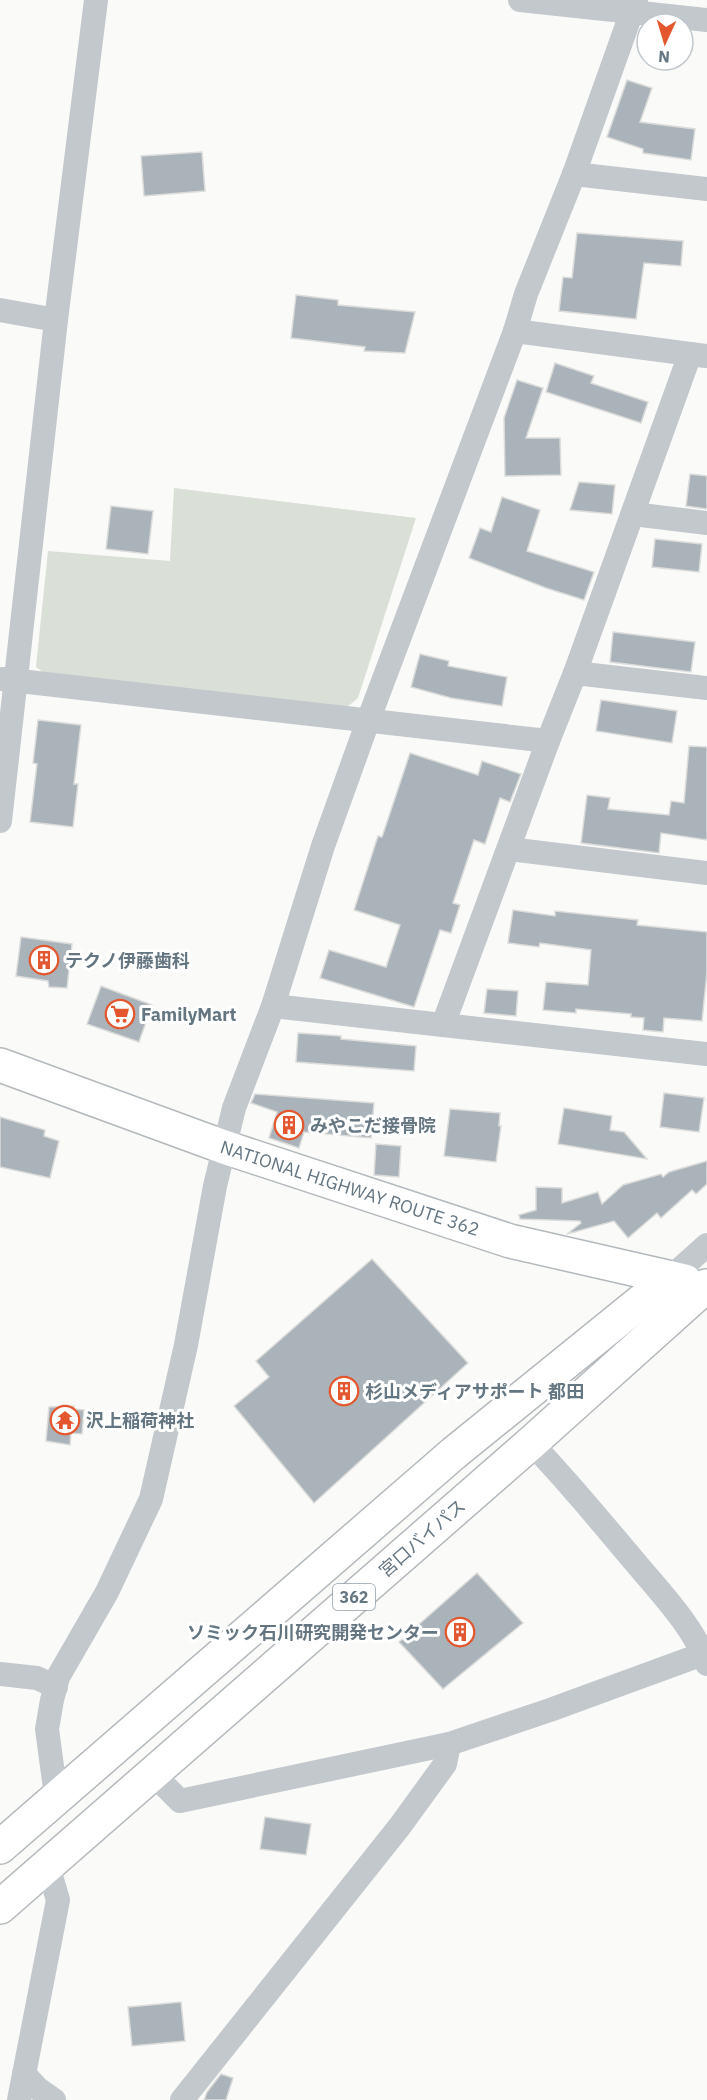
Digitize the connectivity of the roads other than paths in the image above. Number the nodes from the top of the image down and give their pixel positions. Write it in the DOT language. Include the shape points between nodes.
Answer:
graph roads {
  1 [pos="96,0"];
  2 [pos="520,0"];
  3 [pos="634,6"];
  4 [pos="707,20"];
  5 [pos="574,174"];
  6 [pos="707,189"];
  7 [pos="0,310"];
  8 [pos="56,320"];
  9 [pos="515,331"];
  10 [pos="699,355"];
  11 [pos="633,514"];
  12 [pos="707,523"];
  13 [pos="575,673"];
  14 [pos="8,680"];
  15 [pos="707,688"];
  16 [pos="368,721"];
  17 [pos="548,741"];
  18 [pos="0,821"];
  19 [pos="509,849"];
  20 [pos="707,873"];
  21 [pos="273,1006"];
  22 [pos="443,1025"];
  23 [pos="707,1054"];
  24 [pos="0,1065"];
  25 [pos="224,1147"];
  26 [pos="707,1245"];
  27 [pos="670,1278"];
  28 [pos="707,1286"];
  29 [pos="531,1443"];
  30 [pos="705,1659"];
  31 [pos="0,1674"];
  32 [pos="56,1687"];
  33 [pos="449,1744"];
  34 [pos="153,1773"];
  35 [pos="56,1796"];
  36 [pos="0,1847"];
  37 [pos="48,1866"];
  38 [pos="0,1907"];
  39 [pos="24,2074"];
  40 [pos="19,2100"];
  41 [pos="54,2100"];
  42 [pos="182,2100"];
  1 -- 8 [label="street"];
  2 -- 3 [label="street"];
  3 -- 4 [label="street"];
  3 -- 5 [label="street"];
  5 -- 6 [label="street"];
  5 -- 9 [label="street"];
  7 -- 8 [label="street"];
  8 -- 14 [label="street"];
  9 -- 10 [label="street"];
  9 -- 16 [label="street"];
  10 -- 11 [label="street"];
  11 -- 12 [label="street"];
  11 -- 13 [label="street"];
  13 -- 15 [label="street"];
  13 -- 17 [label="street"];
  14 -- 16 [label="street"];
  14 -- 18 [label="street"];
  16 -- 17 [label="street"];
  16 -- 21 [label="street" via="323,846"];
  17 -- 19 [label="street"];
  19 -- 20 [label="street"];
  19 -- 22 [label="street"];
  21 -- 22 [label="street"];
  21 -- 25 [label="street" via="234,1108"];
  22 -- 23 [label="street"];
  24 -- 25 [label="highway, NATIONAL HIGHWAY ROUTE 362 / 362"];
  25 -- 27 [label="highway, NATIONAL HIGHWAY ROUTE 362 / 362" via="510,1240"];
  25 -- 32 [label="street" via="184,1357 151,1499"];
  26 -- 27 [label="street"];
  27 -- 28 [label="highway, NATIONAL HIGHWAY ROUTE 362 / 362"];
  27 -- 35 [label="highway, 362" via="454,1453"];
  28 -- 29 [label="highway, 宮口バイパス / 362"];
  29 -- 30 [label="street" via="674,1609"];
  29 -- 34 [label="highway, 宮口バイパス / 362"];
  30 -- 33 [label="street"];
  31 -- 32 [label="street" via="37,1678"];
  32 -- 35 [label="street" via="47,1729"];
  33 -- 34 [label="street" via="180,1801"];
  33 -- 42 [label="street" via="445,1764 400,1826"];
  34 -- 37 [label="highway, 宮口バイパス / 362"];
  35 -- 36 [label="highway, 362"];
  37 -- 38 [label="highway, 宮口バイパス / 362"];
  37 -- 39 [label="street" via="58,1900"];
  39 -- 40 [label="street"];
  39 -- 41 [label="street"];
}
